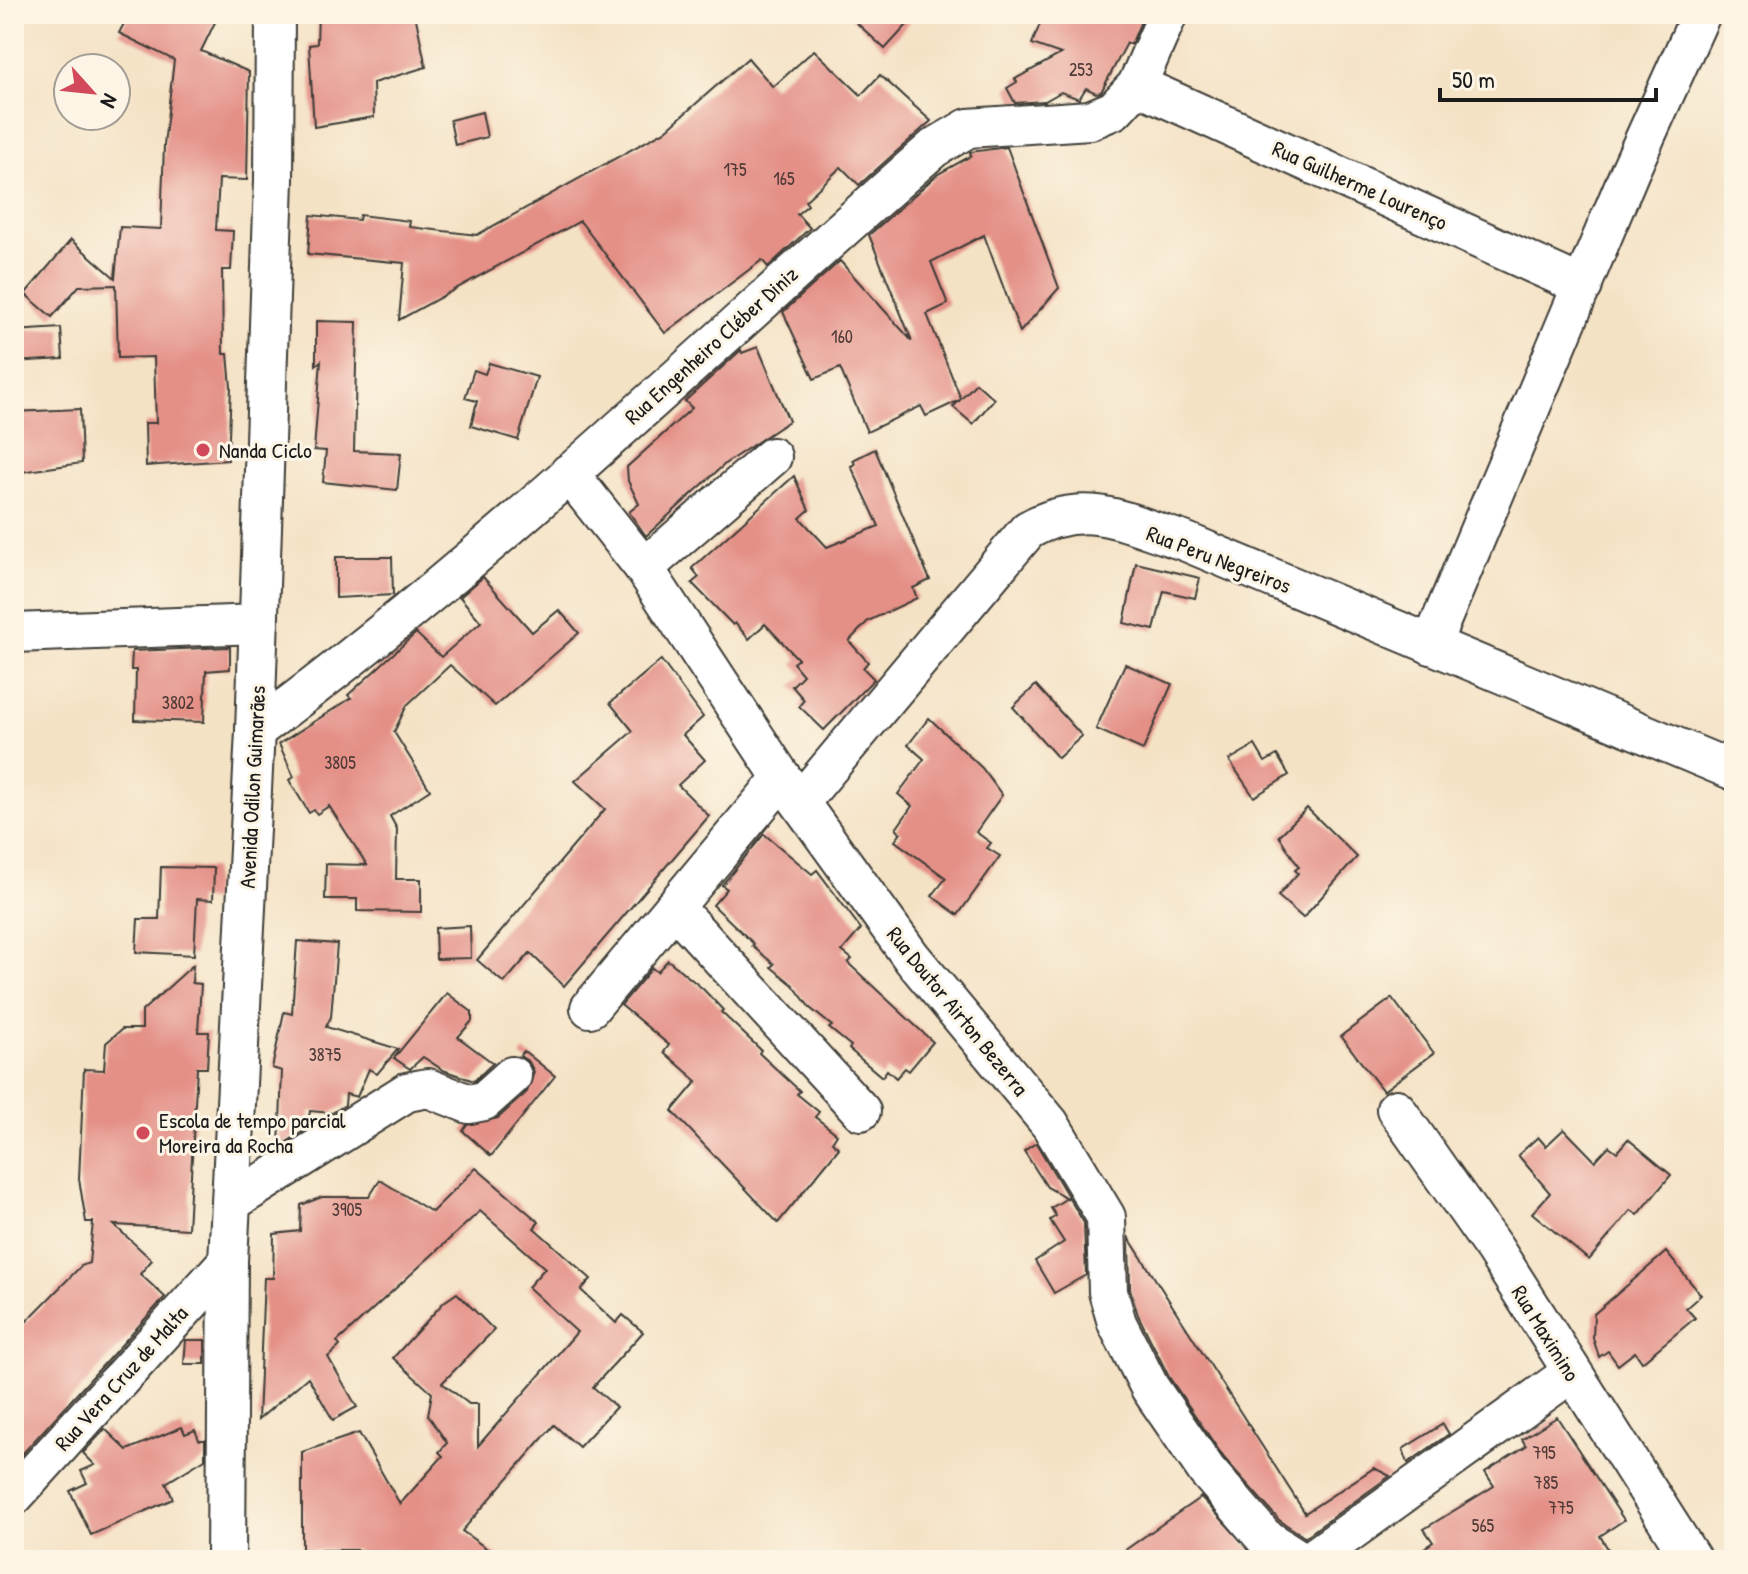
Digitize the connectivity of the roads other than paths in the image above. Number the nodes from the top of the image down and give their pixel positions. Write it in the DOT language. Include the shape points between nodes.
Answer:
graph roads {
  1 [pos="275,14"];
  2 [pos="1168,14"];
  3 [pos="1701,14"];
  4 [pos="1137,85"];
  5 [pos="1583,286"];
  6 [pos="772,457"];
  7 [pos="569,473"];
  8 [pos="644,568"];
  9 [pos="259,624"];
  10 [pos="14,633"];
  11 [pos="1431,645"];
  12 [pos="255,731"];
  13 [pos="1734,771"];
  14 [pos="792,789"];
  15 [pos="674,907"];
  16 [pos="590,1008"];
  17 [pos="512,1076"];
  18 [pos="1396,1109"];
  19 [pos="861,1111"];
  20 [pos="232,1202"];
  21 [pos="228,1261"];
  22 [pos="1571,1373"];
  23 [pos="14,1496"];
  24 [pos="226,1560"];
  25 [pos="1300,1560"];
  26 [pos="1311,1560"];
  27 [pos="1692,1560"];
  1 -- 9 [label="street, Avenida Odilon Guimarães"];
  2 -- 4 [label="street, Rua Engenheiro Cléber Diniz"];
  3 -- 5 [label="street"];
  4 -- 5 [label="street, Rua Guilherme Lourenço"];
  4 -- 7 [label="street, Rua Engenheiro Cléber Diniz" via="1114,110 1090,120 997,124 952,135"];
  5 -- 11 [label="street"];
  6 -- 8 [label="street"];
  7 -- 8 [label="street, Rua Doutor Airton Bezerra"];
  7 -- 12 [label="street, Rua Engenheiro Cléber Diniz"];
  8 -- 14 [label="street, Rua Doutor Airton Bezerra"];
  9 -- 10 [label="street"];
  9 -- 12 [label="street, Avenida Odilon Guimarães"];
  11 -- 13 [label="street, Rua Peru Negreiros"];
  11 -- 14 [label="street, Rua Peru Negreiros" via="1184,541 1092,513 1067,513 1028,530"];
  12 -- 20 [label="street, Avenida Odilon Guimarães"];
  14 -- 15 [label="street, Rua Peru Negreiros"];
  14 -- 25 [label="street, Rua Doutor Airton Bezerra" via="912,958 1050,1124 1106,1217 1108,1292 1117,1323 1150,1388 1207,1471 1264,1537"];
  15 -- 16 [label="street, Rua Peru Negreiros"];
  15 -- 19 [label="street"];
  17 -- 20 [label="street" via="484,1101 469,1104 428,1088 407,1092"];
  18 -- 22 [label="street, Rua Maximino" via="1495,1250"];
  20 -- 21 [label="street, Avenida Odilon Guimarães"];
  21 -- 23 [label="street, Rua Vera Cruz de Malta"];
  21 -- 24 [label="street, Avenida Odilon Guimarães"];
  22 -- 26 [label="street"];
  22 -- 27 [label="street, Rua Maximino"];
}
